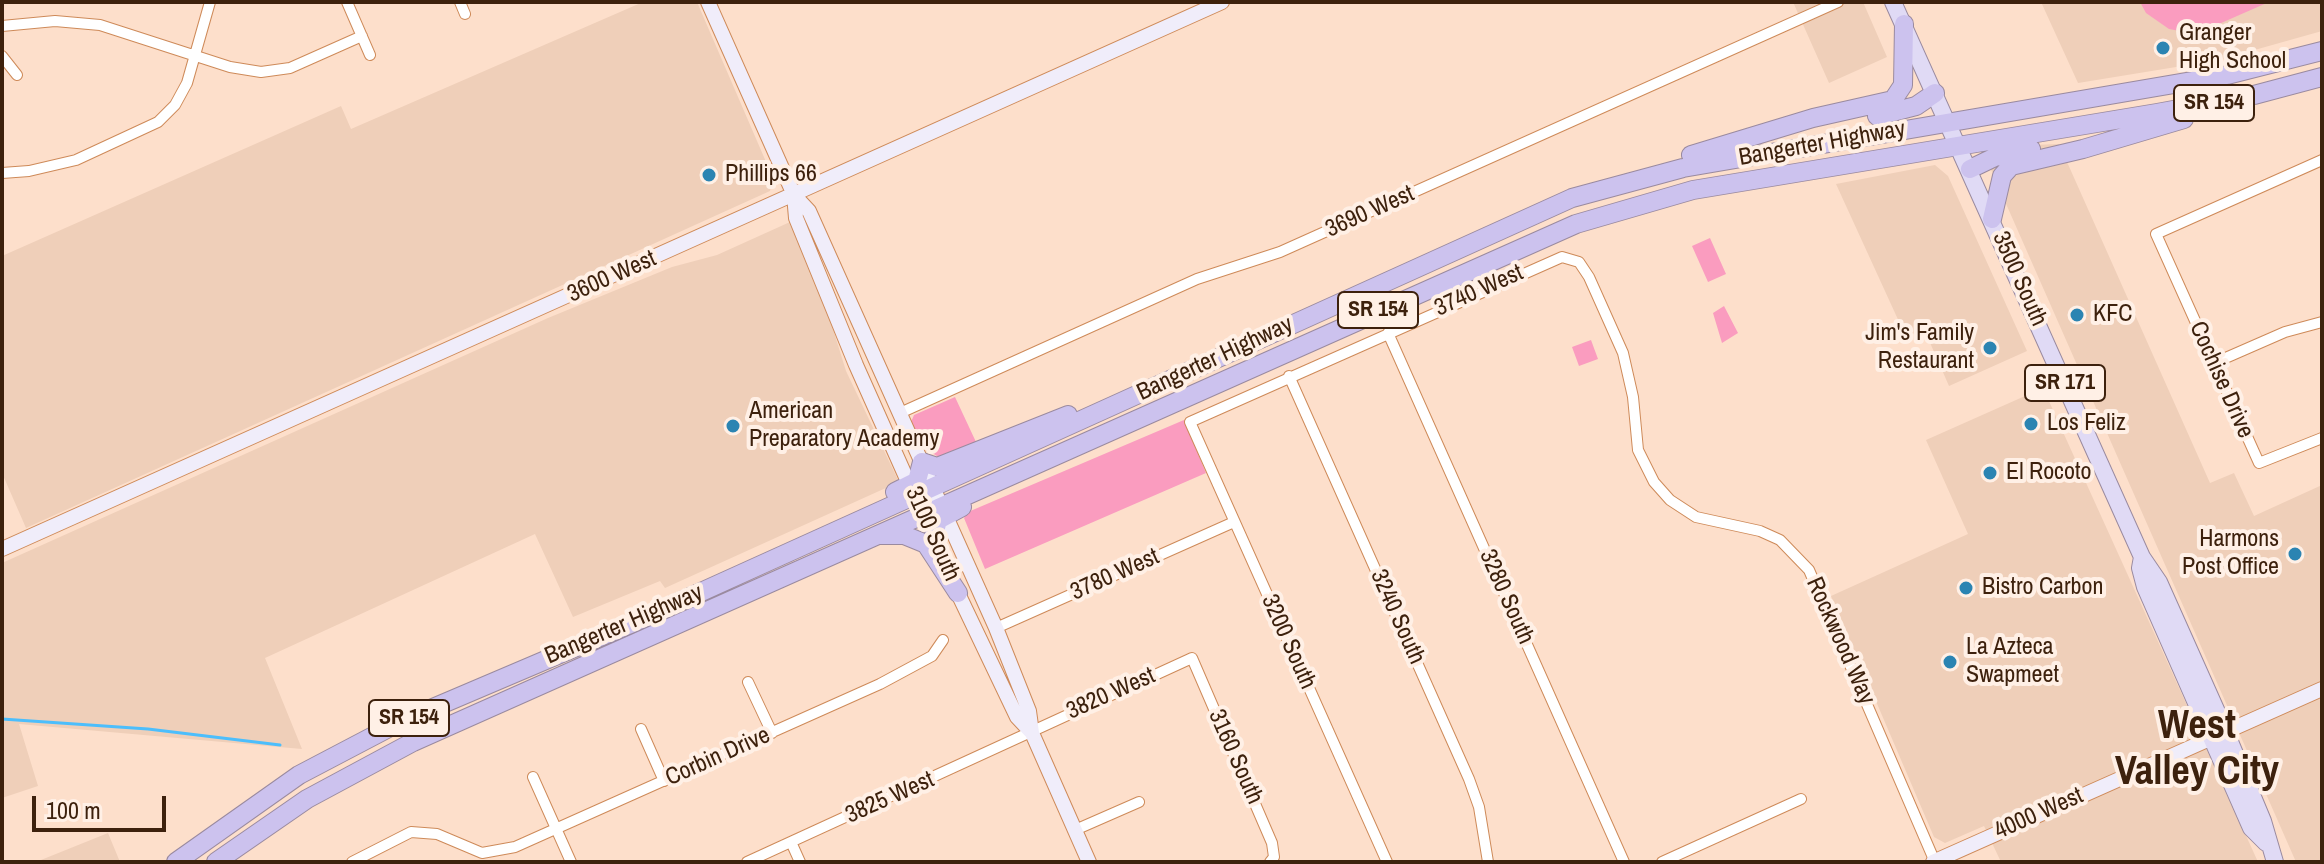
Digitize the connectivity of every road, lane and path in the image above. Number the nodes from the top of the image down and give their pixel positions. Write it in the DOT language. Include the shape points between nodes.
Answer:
graph roads {
  1 [pos="210,2"];
  2 [pos="347,2"];
  3 [pos="460,2"];
  4 [pos="708,2"];
  5 [pos="1222,2"];
  6 [pos="1838,2"];
  7 [pos="1893,2"];
  8 [pos="465,14"];
  9 [pos="1904,24"];
  10 [pos="2,26"];
  11 [pos="362,36"];
  12 [pos="2322,51"];
  13 [pos="197,55"];
  14 [pos="370,55"];
  15 [pos="2,56"];
  16 [pos="2263,68"];
  17 [pos="17,75"];
  18 [pos="2322,79"];
  19 [pos="1935,93"];
  20 [pos="2105,121"];
  21 [pos="1949,122"];
  22 [pos="1959,145"];
  23 [pos="1796,147"];
  24 [pos="2322,160"];
  25 [pos="1970,169"];
  26 [pos="1662,172"];
  27 [pos="2,173"];
  28 [pos="794,195"];
  29 [pos="1644,202"];
  30 [pos="1992,219"];
  31 [pos="1589,277"];
  32 [pos="1346,299"];
  33 [pos="2322,322"];
  34 [pos="1388,333"];
  35 [pos="2214,363"];
  36 [pos="1289,376"];
  37 [pos="1202,387"];
  38 [pos="1115,406"];
  39 [pos="900,413"];
  40 [pos="1190,422"];
  41 [pos="2322,438"];
  42 [pos="922,462"];
  43 [pos="916,498"];
  44 [pos="940,502"];
  45 [pos="1234,522"];
  46 [pos="874,535"];
  47 [pos="933,539"];
  48 [pos="2,549"];
  49 [pos="958,593"];
  50 [pos="662,609"];
  51 [pos="996,628"];
  52 [pos="943,640"];
  53 [pos="1192,658"];
  54 [pos="748,682"];
  55 [pos="2322,689"];
  56 [pos="463,720"];
  57 [pos="641,729"];
  58 [pos="772,733"];
  59 [pos="1032,733"];
  60 [pos="2219,735"];
  61 [pos="533,777"];
  62 [pos="664,781"];
  63 [pos="1801,799"];
  64 [pos="1139,802"];
  65 [pos="556,829"];
  66 [pos="1075,830"];
  67 [pos="791,842"];
  68 [pos="482,857"];
  69 [pos="1272,860"];
  70 [pos="176,862"];
  71 [pos="216,862"];
  72 [pos="352,862"];
  73 [pos="571,862"];
  74 [pos="747,862"];
  75 [pos="800,862"];
  76 [pos="1089,862"];
  77 [pos="1387,862"];
  78 [pos="1488,862"];
  79 [pos="1624,862"];
  80 [pos="1662,862"];
  81 [pos="1935,862"];
  82 [pos="2275,862"];
  1 -- 13 [label="street"];
  2 -- 11 [label="street"];
  3 -- 8 [label="street"];
  4 -- 28 [label="street, 3100 South"];
  5 -- 28 [label="street, 3600 West"];
  6 -- 39 [label="street, 3690 West" via="1280,252 1197,279"];
  7 -- 9 [label="main road, 3500 South / SR 171"];
  9 -- 19 [label="main road, 3500 South / SR 171"];
  9 -- 26 [label="highway" via="1903,85 1893,100 1682,158"];
  10 -- 13 [label="street" via="87,23"];
  11 -- 13 [label="street" via="270,72 238,69"];
  11 -- 14 [label="street"];
  12 -- 16 [label="highway, Bangerter Highway / SR 154"];
  13 -- 27 [label="street" via="182,94 158,122 63,164"];
  15 -- 17 [label="street"];
  16 -- 20 [label="highway" via="2230,84 2130,103"];
  16 -- 21 [label="highway, Bangerter Highway / SR 154"];
  18 -- 20 [label="highway, Bangerter Highway / SR 154"];
  18 -- 30 [label="highway" via="2268,101 2015,164 2002,176"];
  19 -- 21 [label="main road, 3500 South / SR 171"];
  19 -- 23 [label="highway" via="1899,111 1826,126"];
  20 -- 22 [label="highway, Bangerter Highway / SR 154"];
  20 -- 25 [label="highway" via="2077,140 2006,153"];
  21 -- 22 [label="main road, 3500 South / SR 171"];
  21 -- 23 [label="highway, Bangerter Highway / SR 154"];
  22 -- 25 [label="main road, 3500 South / SR 171"];
  22 -- 29 [label="highway, Bangerter Highway / SR 154"];
  23 -- 26 [label="highway, Bangerter Highway / SR 154"];
  23 -- 29 [label="highway" via="1766,165 1668,183"];
  24 -- 35 [label="street, Cochise Drive" via="2156,234"];
  25 -- 30 [label="main road, 3500 South / SR 171"];
  26 -- 32 [label="highway, Bangerter Highway / SR 154" via="1552,206"];
  28 -- 39 [label="street, 3100 South" via="809,211"];
  28 -- 43 [label="street, 3100 South" via="796,218"];
  28 -- 48 [label="street, 3600 West"];
  29 -- 37 [label="highway, Bangerter Highway / SR 154" via="1554,232"];
  30 -- 60 [label="main road, 3500 South / SR 171" via="2142,557 2142,581"];
  31 -- 34 [label="street, 3740 West" via="1579,262 1562,257"];
  31 -- 81 [label="street, Rockwood Way" via="1627,367 1636,439 1647,472 1686,512 1770,535 1804,562"];
  32 -- 37 [label="highway" via="1333,316 1220,368"];
  32 -- 38 [label="highway, Bangerter Highway / SR 154"];
  33 -- 35 [label="street"];
  34 -- 36 [label="street, 3740 West"];
  34 -- 79 [label="street, 3280 South"];
  35 -- 41 [label="street, Cochise Drive" via="2259,463"];
  36 -- 40 [label="street, 3740 West"];
  36 -- 78 [label="street, 3240 South" via="1469,779"];
  37 -- 44 [label="highway, Bangerter Highway / SR 154"];
  38 -- 42 [label="highway" via="1096,404 937,467"];
  38 -- 44 [label="highway, Bangerter Highway / SR 154"];
  39 -- 42 [label="street, 3100 South"];
  40 -- 45 [label="street, 3200 South"];
  42 -- 43 [label="highway"];
  42 -- 44 [label="street, 3100 South"];
  43 -- 44 [label="highway, Bangerter Highway / SR 154"];
  43 -- 46 [label="highway, Bangerter Highway / SR 154"];
  43 -- 47 [label="street, 3100 South"];
  43 -- 50 [label="highway" via="688,585"];
  44 -- 47 [label="highway"];
  44 -- 51 [label="street, 3100 South"];
  45 -- 51 [label="street, 3780 West"];
  45 -- 77 [label="street, 3200 South"];
  46 -- 49 [label="highway" via="904,535 926,544"];
  46 -- 56 [label="highway, Bangerter Highway / SR 154"];
  47 -- 49 [label="street, 3100 South"];
  49 -- 59 [label="street, 3100 South" via="1017,717"];
  50 -- 56 [label="highway" via="639,633 475,704"];
  50 -- 70 [label="highway, Bangerter Highway / SR 154" via="341,752 256,803"];
  51 -- 59 [label="street, 3100 South" via="1029,711"];
  52 -- 58 [label="street, Corbin Drive" via="932,656 903,672"];
  53 -- 59 [label="street, 3820 West"];
  53 -- 69 [label="street, 3160 South" via="1272,843"];
  54 -- 58 [label="street"];
  55 -- 60 [label="street, 4000 West"];
  56 -- 71 [label="highway, Bangerter Highway / SR 154" via="344,777"];
  57 -- 62 [label="street"];
  58 -- 62 [label="street, Corbin Drive"];
  59 -- 66 [label="street, 3100 South"];
  59 -- 67 [label="street, 3825 West"];
  60 -- 81 [label="street, 4000 West"];
  60 -- 82 [label="main road, 3500 South / SR 171" via="2263,821"];
  61 -- 65 [label="street"];
  62 -- 65 [label="street, Corbin Drive"];
  63 -- 80 [label="street"];
  64 -- 66 [label="street"];
  65 -- 68 [label="street, Corbin Drive"];
  65 -- 73 [label="street"];
  66 -- 76 [label="street, 3100 South"];
  67 -- 74 [label="street, 3825 West"];
  67 -- 75 [label="street"];
  68 -- 72 [label="street, Corbin Drive" via="437,834 418,832 398,836"];
}
